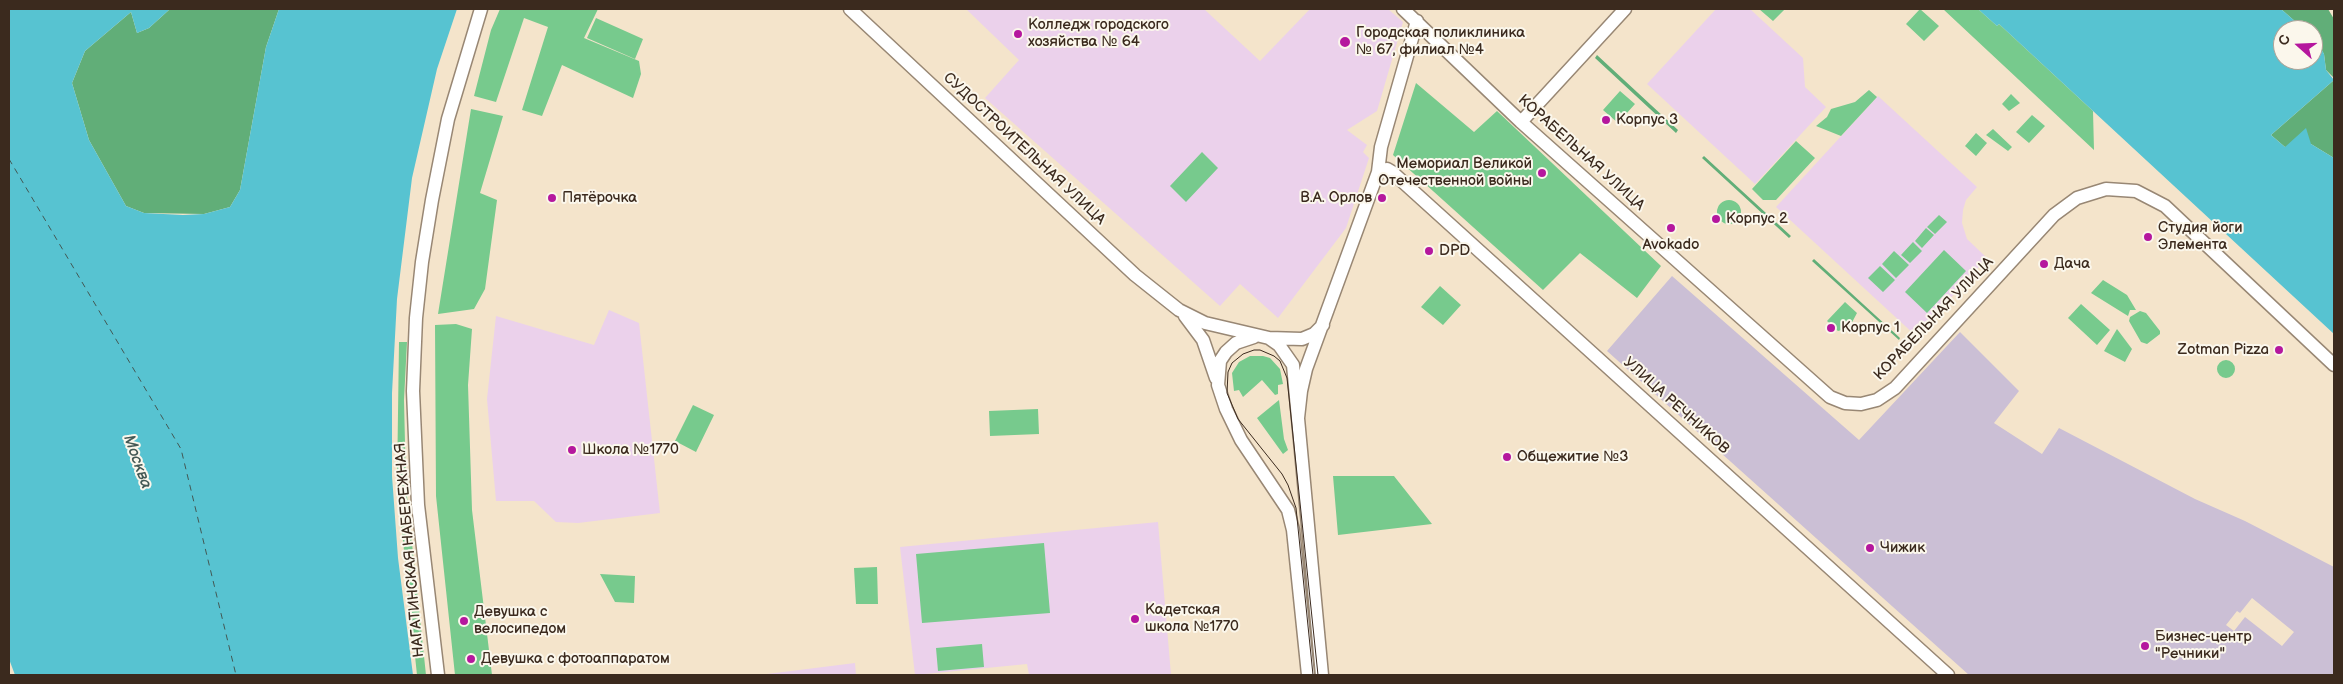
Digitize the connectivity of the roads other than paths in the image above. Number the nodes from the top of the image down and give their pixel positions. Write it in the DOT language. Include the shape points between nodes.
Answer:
graph roads {
  1 [pos="480,9"];
  2 [pos="850,9"];
  3 [pos="1403,9"];
  4 [pos="1625,9"];
  5 [pos="1417,21"];
  6 [pos="1522,122"];
  7 [pos="1378,172"];
  8 [pos="1179,310"];
  9 [pos="1323,325"];
  10 [pos="1264,338"];
  11 [pos="2334,365"];
  12 [pos="1218,385"];
  13 [pos="1298,418"];
  14 [pos="1304,489"];
  15 [pos="1281,498"];
  16 [pos="438,675"];
  17 [pos="1308,675"];
  18 [pos="1322,675"];
  19 [pos="1948,675"];
  1 -- 16 [label="street, НАГАТИНСКАЯ НАБЕРЕЖНАЯ" via="444,137 423,253 416,319 413,391 418,505"];
  2 -- 8 [label="street, СУДОСТРОИТЕЛЬНАЯ УЛИЦА" via="1135,275"];
  3 -- 5 [label="street, КОРАБЕЛЬНАЯ УЛИЦА"];
  4 -- 6 [label="street"];
  5 -- 6 [label="street, КОРАБЕЛЬНАЯ УЛИЦА"];
  5 -- 7 [label="street" via="1381,147"];
  6 -- 11 [label="street, КОРАБЕЛЬНАЯ УЛИЦА" via="1817,387 1830,397 1845,402 1861,404 1877,400 1895,388 2054,215 2076,198 2106,189 2136,191 2166,206"];
  7 -- 9 [label="street"];
  7 -- 19 [label="street, УЛИЦА РЕЧНИКОВ" via="1392,172"];
  8 -- 10 [label="street" via="1205,323"];
  8 -- 12 [label="street" via="1203,340"];
  9 -- 10 [label="street" via="1302,339"];
  9 -- 13 [label="street" via="1306,369"];
  10 -- 12 [label="street" via="1240,340 1226,352 1220,361"];
  10 -- 13 [label="street" via="1279,345 1293,365"];
  12 -- 15 [label="street" via="1241,440"];
  13 -- 14 [label="street"];
  14 -- 15 [label="street" via="1294,500"];
  14 -- 18 [label="street"];
  15 -- 17 [label="street" via="1294,530"];
}
